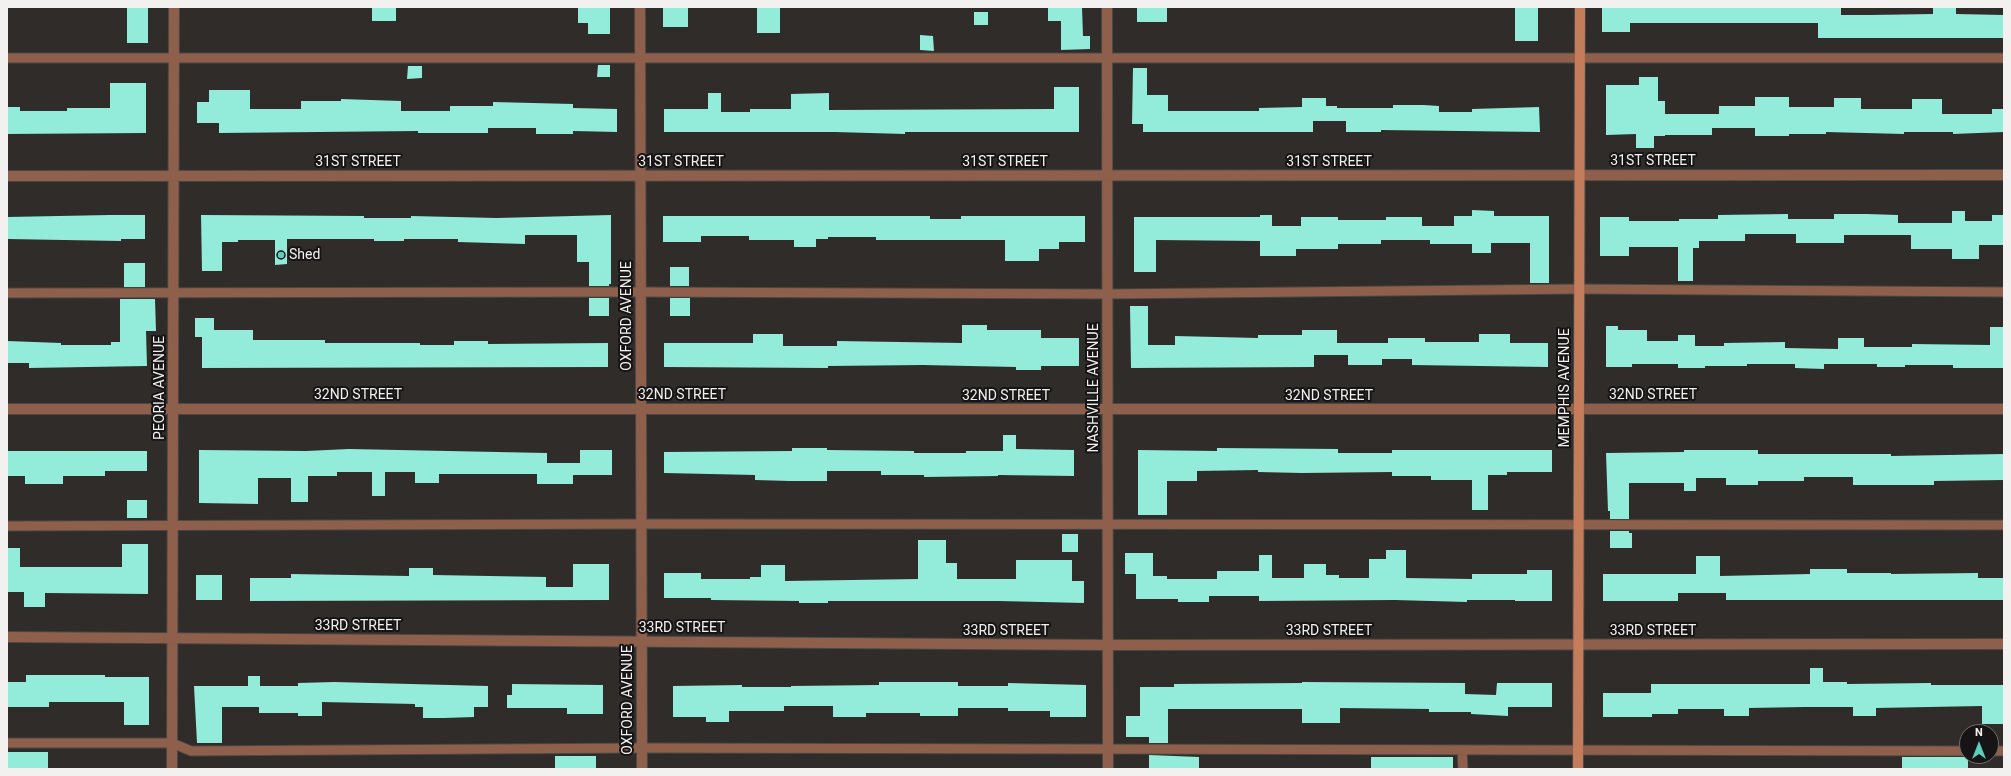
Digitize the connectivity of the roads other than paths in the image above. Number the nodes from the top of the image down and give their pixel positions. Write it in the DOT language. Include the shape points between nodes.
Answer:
graph roads {
  1 [pos="174,7"];
  2 [pos="640,7"];
  3 [pos="1107,7"];
  4 [pos="1580,7"];
  5 [pos="1107,57"];
  6 [pos="7,58"];
  7 [pos="174,58"];
  8 [pos="640,58"];
  9 [pos="1579,58"];
  10 [pos="2004,58"];
  11 [pos="1579,175"];
  12 [pos="2004,175"];
  13 [pos="7,176"];
  14 [pos="174,176"];
  15 [pos="640,176"];
  16 [pos="1107,176"];
  17 [pos="1579,289"];
  18 [pos="641,292"];
  19 [pos="2004,292"];
  20 [pos="7,293"];
  21 [pos="174,294"];
  22 [pos="1108,294"];
  23 [pos="7,409"];
  24 [pos="174,409"];
  25 [pos="641,409"];
  26 [pos="2004,409"];
  27 [pos="1108,410"];
  28 [pos="1579,410"];
  29 [pos="641,524"];
  30 [pos="1108,525"];
  31 [pos="1579,525"];
  32 [pos="2004,525"];
  33 [pos="7,526"];
  34 [pos="173,527"];
  35 [pos="7,637"];
  36 [pos="172,638"];
  37 [pos="642,642"];
  38 [pos="2004,644"];
  39 [pos="1108,645"];
  40 [pos="1578,645"];
  41 [pos="7,743"];
  42 [pos="172,743"];
  43 [pos="642,748"];
  44 [pos="1108,750"];
  45 [pos="1462,750"];
  46 [pos="1578,750"];
  47 [pos="1959,750"];
  48 [pos="172,769"];
  49 [pos="642,769"];
  50 [pos="1108,769"];
  51 [pos="1462,769"];
  52 [pos="1578,769"];
  1 -- 7 [label="street, PEORIA AVENUE"];
  2 -- 8 [label="street, OXFORD AVENUE"];
  3 -- 5 [label="street, NASHVILLE AVENUE"];
  4 -- 9 [label="street, MEMPHIS AVENUE"];
  5 -- 8 [label="lane"];
  5 -- 9 [label="lane"];
  5 -- 16 [label="street, NASHVILLE AVENUE"];
  6 -- 7 [label="lane"];
  7 -- 8 [label="lane"];
  7 -- 14 [label="street, PEORIA AVENUE"];
  8 -- 15 [label="street, OXFORD AVENUE"];
  9 -- 10 [label="lane"];
  9 -- 11 [label="street, MEMPHIS AVENUE"];
  11 -- 12 [label="street, 31ST STREET"];
  11 -- 16 [label="street, 31ST STREET"];
  11 -- 17 [label="street, MEMPHIS AVENUE"];
  13 -- 14 [label="street, 31ST STREET"];
  14 -- 15 [label="street, 31ST STREET"];
  14 -- 21 [label="street, PEORIA AVENUE"];
  15 -- 16 [label="street, 31ST STREET"];
  15 -- 18 [label="street, OXFORD AVENUE"];
  16 -- 22 [label="street, NASHVILLE AVENUE"];
  17 -- 19 [label="lane"];
  17 -- 22 [label="lane"];
  17 -- 28 [label="street, MEMPHIS AVENUE"];
  18 -- 21 [label="lane"];
  18 -- 22 [label="lane"];
  18 -- 25 [label="street, OXFORD AVENUE"];
  20 -- 21 [label="lane"];
  21 -- 24 [label="street, PEORIA AVENUE"];
  22 -- 27 [label="street, NASHVILLE AVENUE"];
  23 -- 24 [label="street, 32ND STREET"];
  24 -- 25 [label="street, 32ND STREET"];
  24 -- 34 [label="street, PEORIA AVENUE"];
  25 -- 27 [label="street, 32ND STREET"];
  25 -- 29 [label="street, OXFORD AVENUE"];
  26 -- 28 [label="street, 32ND STREET"];
  27 -- 28 [label="street, 32ND STREET"];
  27 -- 30 [label="street, NASHVILLE AVENUE"];
  28 -- 31 [label="street, MEMPHIS AVENUE"];
  29 -- 30 [label="lane"];
  29 -- 34 [label="lane"];
  29 -- 37 [label="street, OXFORD AVENUE"];
  30 -- 31 [label="lane"];
  30 -- 39 [label="street, NASHVILLE AVENUE"];
  31 -- 32 [label="lane"];
  31 -- 40 [label="street, MEMPHIS AVENUE"];
  33 -- 34 [label="lane"];
  34 -- 36 [label="street, PEORIA AVENUE"];
  35 -- 36 [label="street, 33RD STREET"];
  36 -- 37 [label="street, 33RD STREET"];
  36 -- 42 [label="street, PEORIA AVENUE"];
  37 -- 39 [label="street, 33RD STREET"];
  37 -- 43 [label="street, OXFORD AVENUE"];
  38 -- 40 [label="street, 33RD STREET"];
  39 -- 40 [label="street, 33RD STREET"];
  39 -- 44 [label="street, NASHVILLE AVENUE"];
  40 -- 46 [label="street, MEMPHIS AVENUE"];
  41 -- 42 [label="lane"];
  42 -- 43 [label="lane" via="191,751"];
  42 -- 48 [label="street, PEORIA AVENUE"];
  43 -- 44 [label="lane"];
  43 -- 49 [label="street, OXFORD AVENUE"];
  44 -- 45 [label="lane"];
  44 -- 50 [label="street, NASHVILLE AVENUE"];
  45 -- 46 [label="lane"];
  45 -- 51 [label="lane"];
  46 -- 47 [label="lane"];
  46 -- 52 [label="street, MEMPHIS AVENUE"];
}
